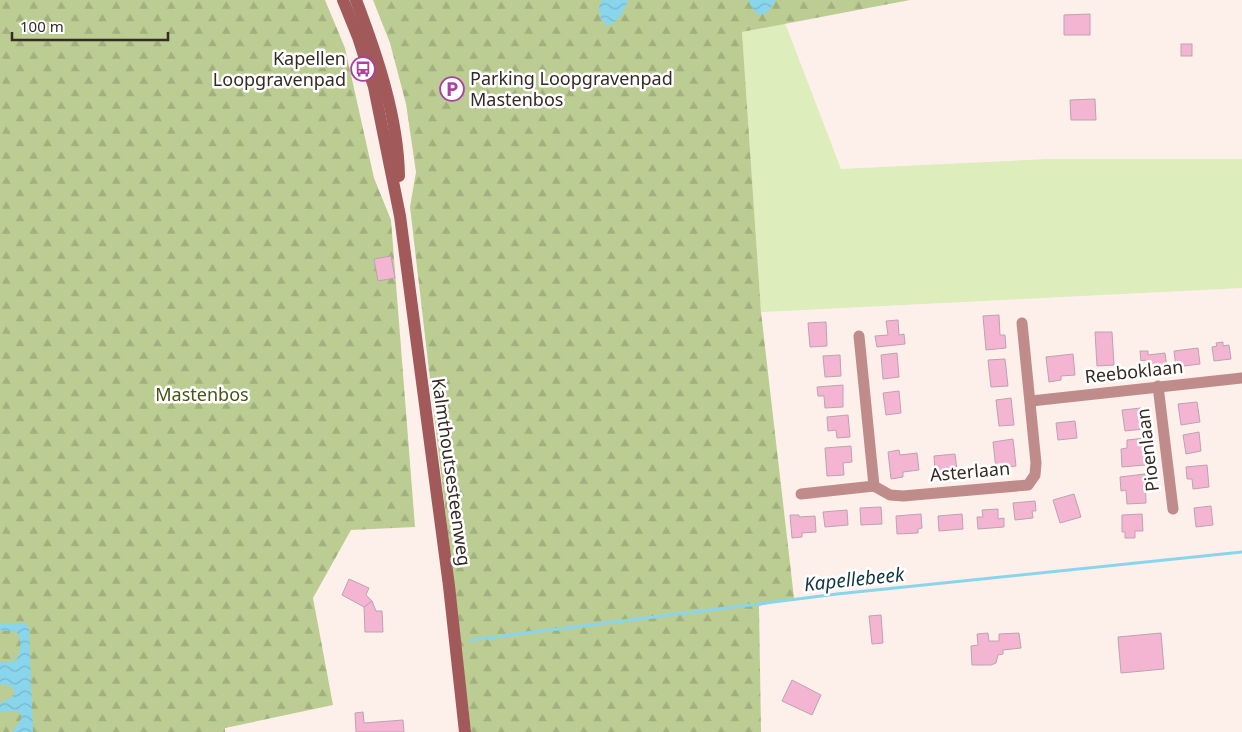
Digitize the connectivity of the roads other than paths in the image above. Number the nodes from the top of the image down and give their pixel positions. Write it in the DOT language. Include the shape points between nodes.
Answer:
graph roads {
  1 [pos="343,0"];
  2 [pos="356,0"];
  3 [pos="400,216"];
  4 [pos="1022,323"];
  5 [pos="859,336"];
  6 [pos="1242,378"];
  7 [pos="1158,386"];
  8 [pos="1031,401"];
  9 [pos="874,486"];
  10 [pos="801,494"];
  11 [pos="1173,509"];
  12 [pos="465,732"];
  1 -- 3 [label="main road, Kalmthoutsesteenweg" via="374,87"];
  2 -- 3 [label="main road, Kalmthoutsesteenweg" via="385,85 399,170"];
  3 -- 12 [label="main road, Kalmthoutsesteenweg"];
  4 -- 8 [label="street, Asterlaan"];
  5 -- 9 [label="street"];
  6 -- 7 [label="street, Reeboklaan"];
  7 -- 8 [label="street, Reeboklaan"];
  7 -- 11 [label="street, Pioenlaan"];
  8 -- 9 [label="street, Asterlaan" via="1036,463 1035,475 1028,485 903,496"];
  9 -- 10 [label="street, Asterlaan"];
}
